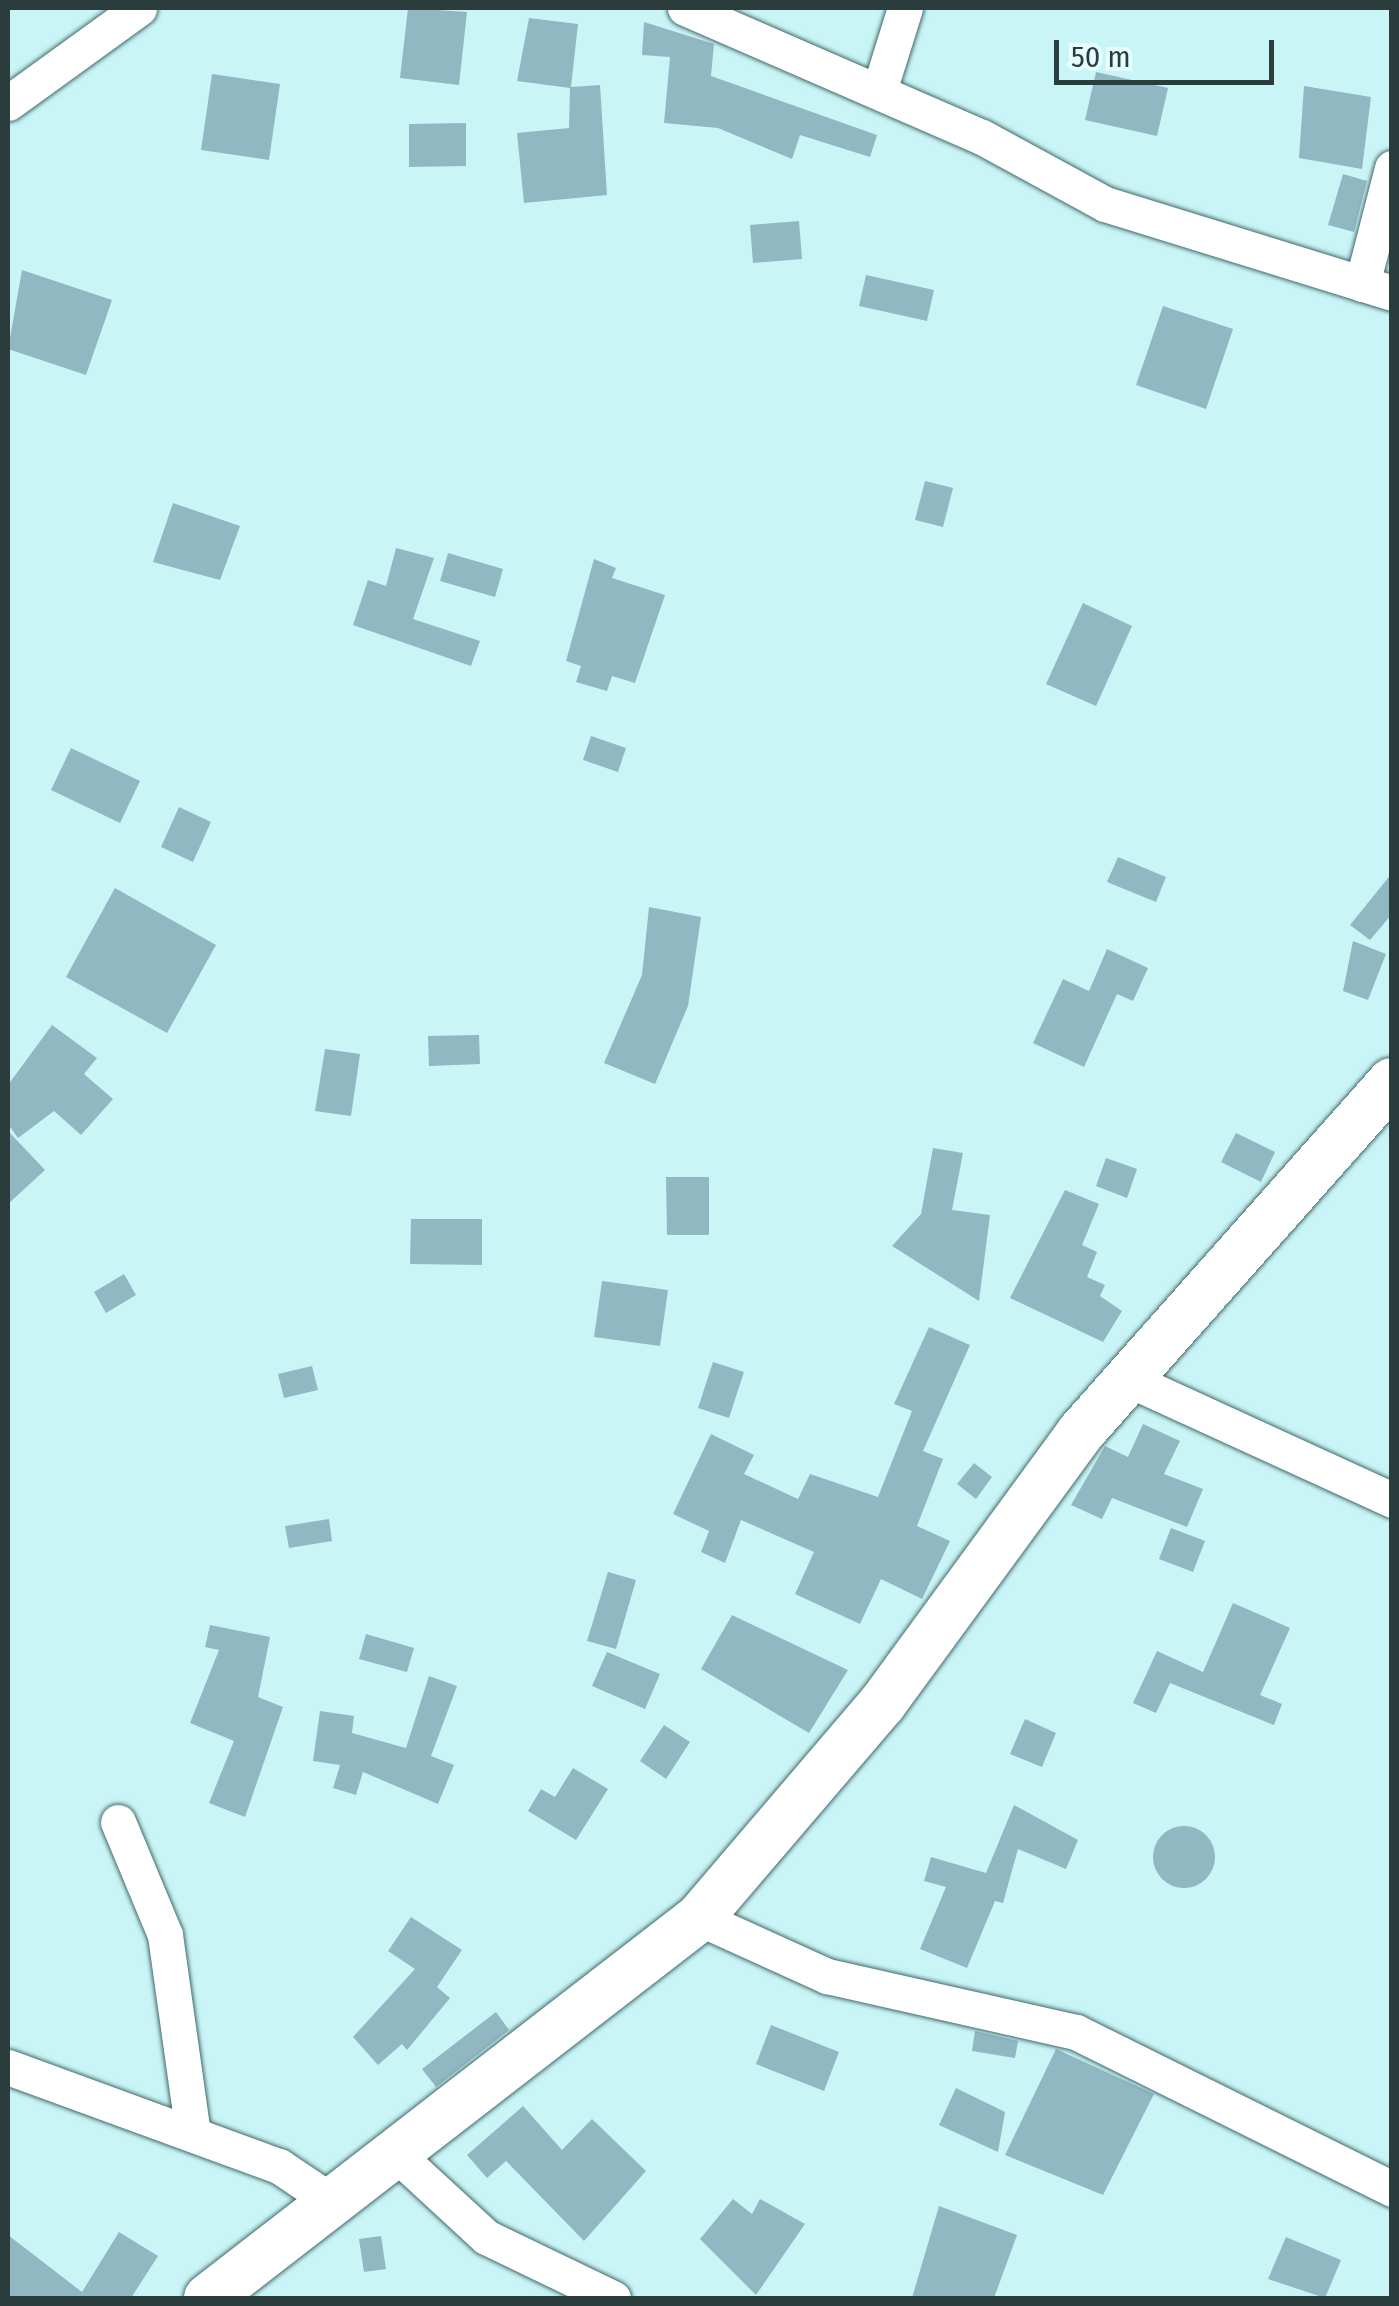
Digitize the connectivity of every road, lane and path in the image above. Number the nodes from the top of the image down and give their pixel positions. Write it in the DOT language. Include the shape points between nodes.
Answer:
graph roads {
  1 [pos="140,8"];
  2 [pos="685,8"];
  3 [pos="905,8"];
  4 [pos="879,91"];
  5 [pos="8,104"];
  6 [pos="1392,168"];
  7 [pos="1376,288"];
  8 [pos="1392,1082"];
  9 [pos="1130,1380"];
  10 [pos="1392,1500"];
  11 [pos="118,1822"];
  12 [pos="699,1918"];
  13 [pos="8,2067"];
  14 [pos="193,2134"];
  15 [pos="396,2154"];
  16 [pos="1392,2189"];
  17 [pos="331,2201"];
  18 [pos="208,2298"];
  19 [pos="613,2298"];
  1 -- 5 [label="street"];
  2 -- 4 [label="street"];
  3 -- 4 [label="street"];
  4 -- 7 [label="street" via="1105,204"];
  6 -- 7 [label="street"];
  8 -- 9 [label="main road"];
  9 -- 10 [label="street"];
  9 -- 12 [label="main road" via="1001,1535 882,1704"];
  11 -- 14 [label="street" via="165,1935"];
  12 -- 15 [label="main road"];
  12 -- 16 [label="street" via="827,1976 1076,2032"];
  13 -- 14 [label="street"];
  14 -- 17 [label="street" via="279,2166"];
  15 -- 17 [label="main road"];
  15 -- 19 [label="street" via="486,2237"];
  17 -- 18 [label="main road"];
}
